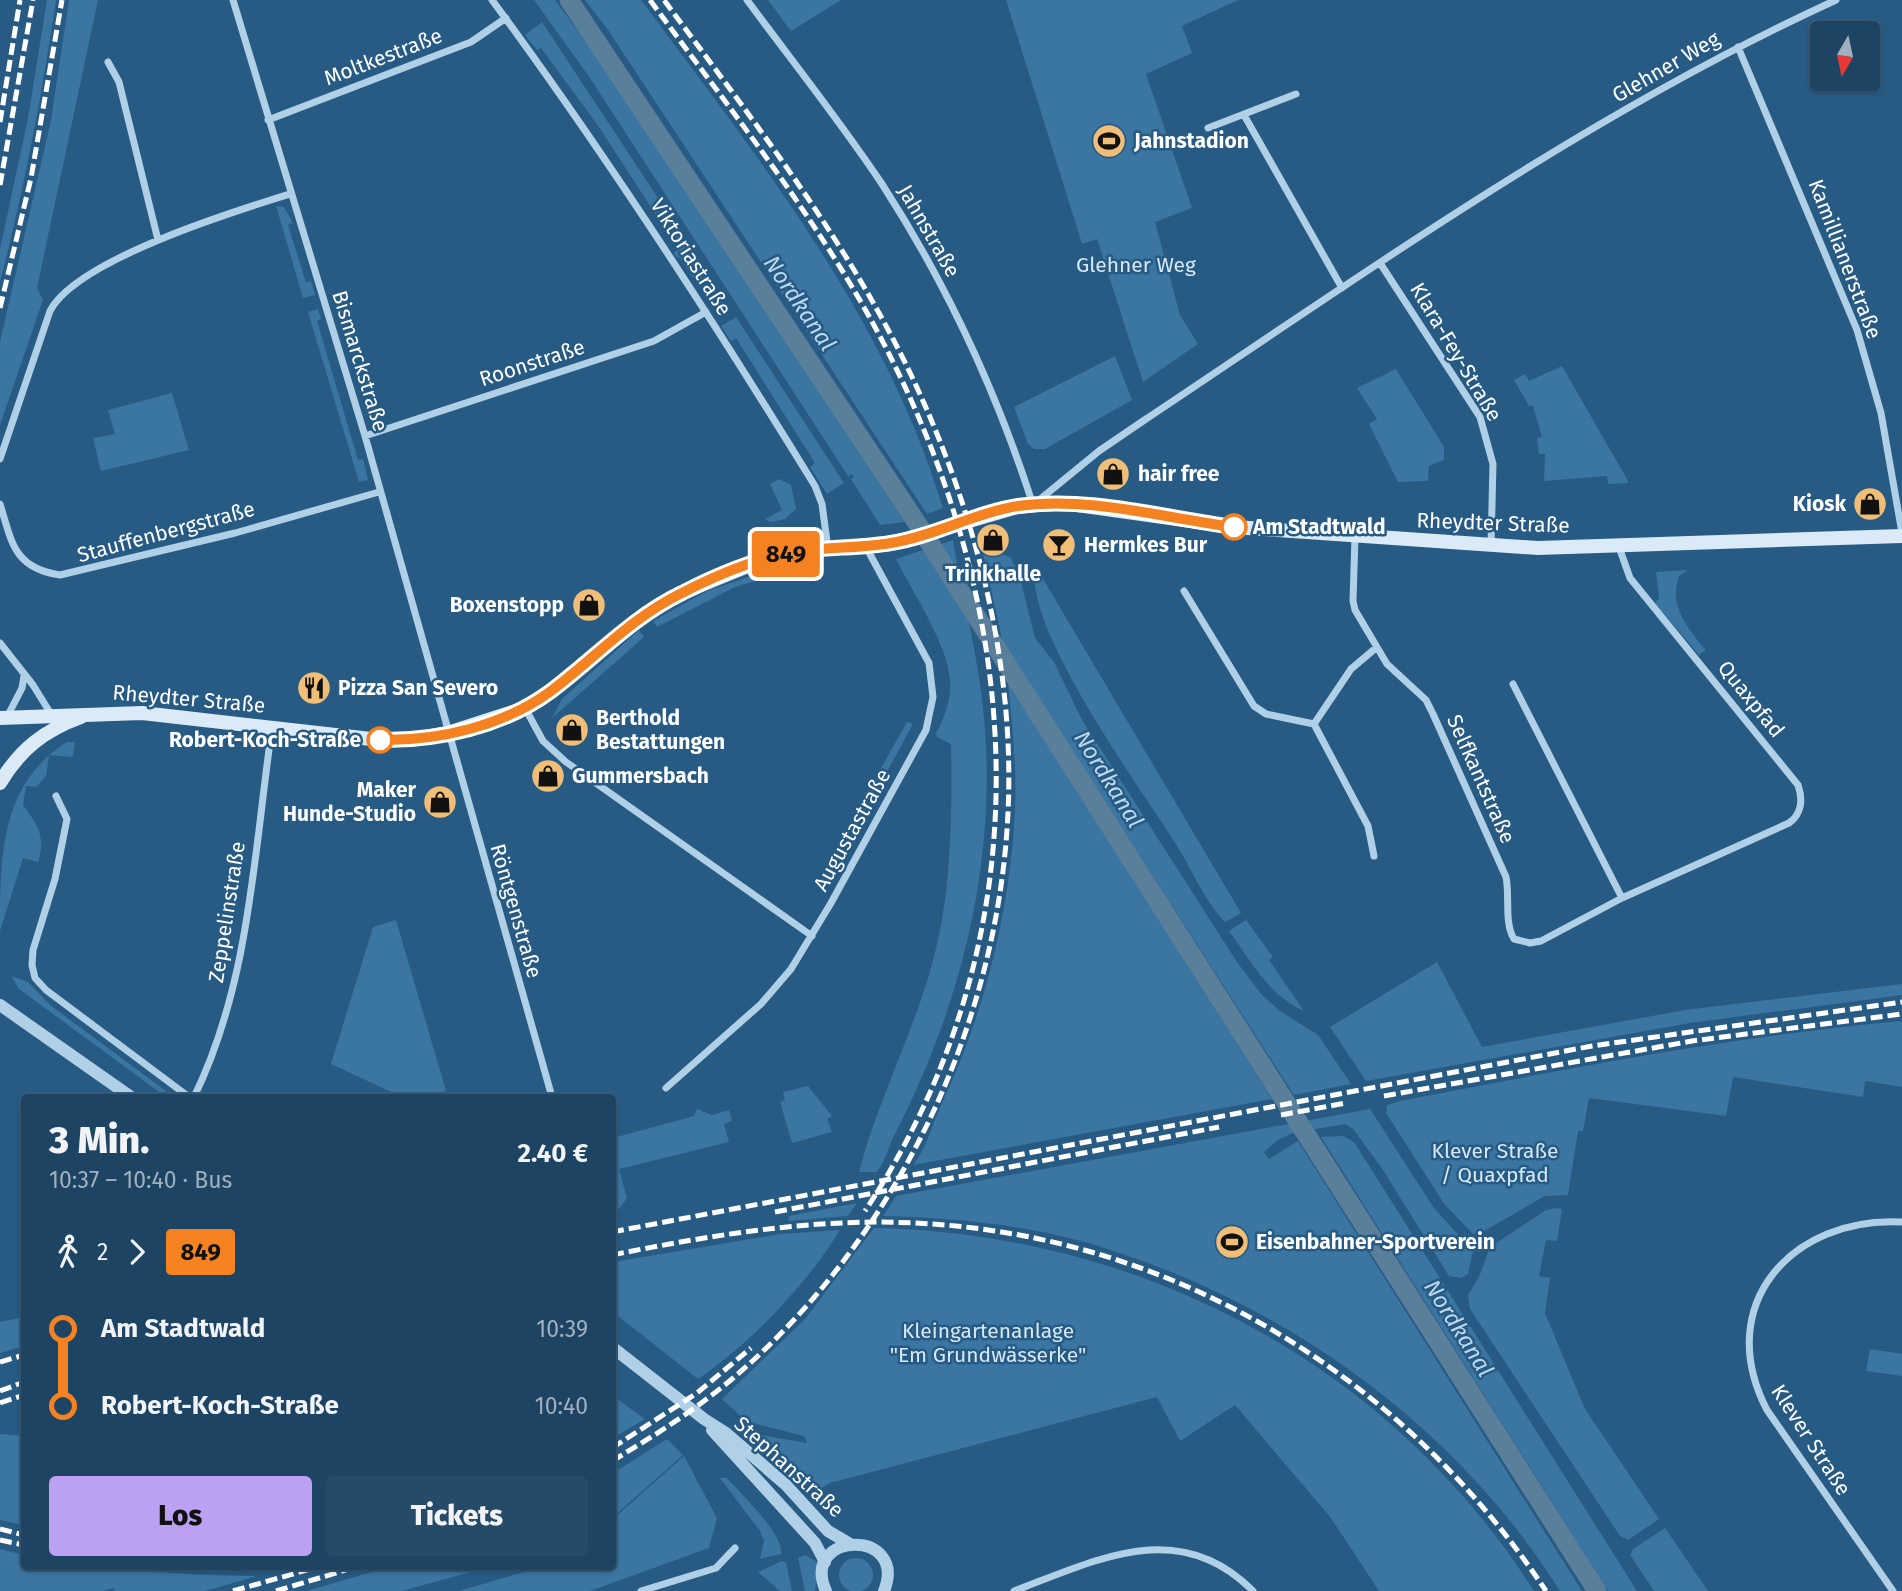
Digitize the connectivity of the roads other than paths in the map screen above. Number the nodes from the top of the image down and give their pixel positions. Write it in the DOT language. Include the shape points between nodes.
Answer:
graph roads {
  1 [pos="233,0"];
  2 [pos="492,0"];
  3 [pos="747,0"];
  4 [pos="1836,0"];
  5 [pos="506,18"];
  6 [pos="1738,47"];
  7 [pos="108,62"];
  8 [pos="1296,94"];
  9 [pos="1244,116"];
  10 [pos="268,120"];
  11 [pos="1208,128"];
  12 [pos="290,194"];
  13 [pos="159,240"];
  14 [pos="1380,263"];
  15 [pos="1342,288"];
  16 [pos="706,312"];
  17 [pos="365,436"];
  18 [pos="0,459"];
  19 [pos="379,492"];
  20 [pos="0,504"];
  21 [pos="1033,505"];
  22 [pos="1902,535"];
  23 [pos="1355,536"];
  24 [pos="866,547"];
  25 [pos="1491,547"];
  26 [pos="1619,547"];
  27 [pos="828,549"];
  28 [pos="1184,591"];
  29 [pos="0,643"];
  30 [pos="1377,647"];
  31 [pos="24,676"];
  32 [pos="1513,684"];
  33 [pos="525,708"];
  34 [pos="93,713"];
  35 [pos="51,714"];
  36 [pos="4,717"];
  37 [pos="1314,724"];
  38 [pos="272,727"];
  39 [pos="448,733"];
  40 [pos="0,783"];
  41 [pos="56,796"];
  42 [pos="1730,849"];
  43 [pos="1374,856"];
  44 [pos="1622,898"];
  45 [pos="813,936"];
  46 [pos="0,1005"];
  47 [pos="666,1088"];
  48 [pos="127,1094"];
  49 [pos="188,1094"];
  50 [pos="193,1094"];
  51 [pos="551,1094"];
  52 [pos="1902,1222"];
  53 [pos="616,1350"];
  54 [pos="704,1419"];
  55 [pos="850,1544"];
  56 [pos="735,1548"];
  57 [pos="825,1562"];
  58 [pos="886,1585"];
  59 [pos="825,1590"];
  60 [pos="641,1591"];
  61 [pos="899,1591"];
  62 [pos="1014,1591"];
  63 [pos="1253,1591"];
  64 [pos="1893,1591"];
  1 -- 10 [label="street, Bismarckstraße"];
  2 -- 5 [label="street, Viktoriastraße"];
  3 -- 21 [label="street, Jahnstraße" via="881,184 928,262 970,341"];
  4 -- 6 [label="street, Glehner Weg"];
  5 -- 10 [label="street, Moltkestraße" via="471,42"];
  5 -- 16 [label="street, Viktoriastraße" via="590,133"];
  6 -- 14 [label="street, Glehner Weg" via="1554,152"];
  6 -- 22 [label="street, Kamillianerstraße" via="1857,330 1881,413"];
  7 -- 13 [label="street" via="119,82"];
  8 -- 9 [label="street"];
  9 -- 11 [label="street"];
  9 -- 15 [label="street"];
  10 -- 12 [label="street, Bismarckstraße"];
  12 -- 13 [label="street"];
  12 -- 17 [label="street, Bismarckstraße"];
  13 -- 18 [label="street" via="76,282 55,302"];
  14 -- 15 [label="street, Glehner Weg"];
  14 -- 25 [label="street, Klara-Fey-Straße" via="1480,417 1493,464"];
  15 -- 21 [label="street, Glehner Weg" via="1099,451"];
  16 -- 17 [label="street, Roonstraße" via="654,341"];
  16 -- 27 [label="street, Viktoriastraße" via="815,486"];
  17 -- 19 [label="street, Bismarckstraße"];
  19 -- 20 [label="street, Stauffenbergstraße" via="60,575 41,572 23,560 13,546"];
  19 -- 39 [label="street, Bismarckstraße"];
  21 -- 23 [label="main road, Rheydter Straße" via="1101,506 1234,527"];
  21 -- 24 [label="main road, Rheydter Straße"];
  22 -- 26 [label="main road, Rheydter Straße"];
  23 -- 25 [label="main road, Rheydter Straße"];
  23 -- 30 [label="street, Selfkantstraße" via="1353,601"];
  24 -- 27 [label="main road, Rheydter Straße"];
  24 -- 45 [label="street, Augustastraße" via="924,650 932,678 931,713 917,750"];
  25 -- 26 [label="main road, Rheydter Straße"];
  26 -- 42 [label="street, Quaxpfad" via="1630,578 1798,785 1800,805 1794,820"];
  27 -- 33 [label="main road, Rheydter Straße" via="760,561 679,594 640,618"];
  28 -- 37 [label="street" via="1254,706 1266,714"];
  29 -- 31 [label="street"];
  30 -- 37 [label="street" via="1351,668"];
  30 -- 44 [label="street, Selfkantstraße" via="1387,664 1426,700 1433,714 1506,877 1514,939 1541,942"];
  31 -- 35 [label="street"];
  31 -- 36 [label="street, Rheydter Straße"];
  32 -- 44 [label="street"];
  33 -- 39 [label="main road, Rheydter Straße"];
  33 -- 45 [label="street" via="543,741 566,762"];
  34 -- 35 [label="main road, Rheydter Straße"];
  34 -- 38 [label="main road, Rheydter Straße" via="179,715"];
  34 -- 40 [label="main road, Rheydter Straße" via="36,739"];
  35 -- 36 [label="main road, Rheydter Straße"];
  37 -- 43 [label="street" via="1368,826"];
  38 -- 39 [label="main road, Rheydter Straße" via="380,740"];
  38 -- 50 [label="street, Zeppelinstraße" via="239,964 219,1039"];
  39 -- 51 [label="street, Röntgenstraße"];
  41 -- 49 [label="street" via="67,819 33,950 35,978"];
  42 -- 44 [label="street, Selfkantstraße"];
  45 -- 47 [label="street, Augustastraße" via="761,1004"];
  46 -- 48 [label="street"];
  52 -- 64 [label="street, Klever Straße" via="1838,1228 1788,1256 1762,1289 1749,1343 1753,1376 1767,1409"];
  53 -- 54 [label="street, Stephanstraße"];
  54 -- 55 [label="street, Stephanstraße" via="762,1463 828,1531"];
  54 -- 57 [label="street, Stephanstraße" via="815,1542"];
  55 -- 57 [label="street, Stephanstraße" via="835,1550"];
  55 -- 58 [label="street, Stephanstraße" via="863,1544 878,1552 886,1566"];
  56 -- 60 [label="street" via="716,1568"];
  57 -- 59 [label="street"];
  58 -- 61 [label="street"];
  62 -- 63 [label="street" via="1112,1554 1154,1549 1218,1563"];
}
